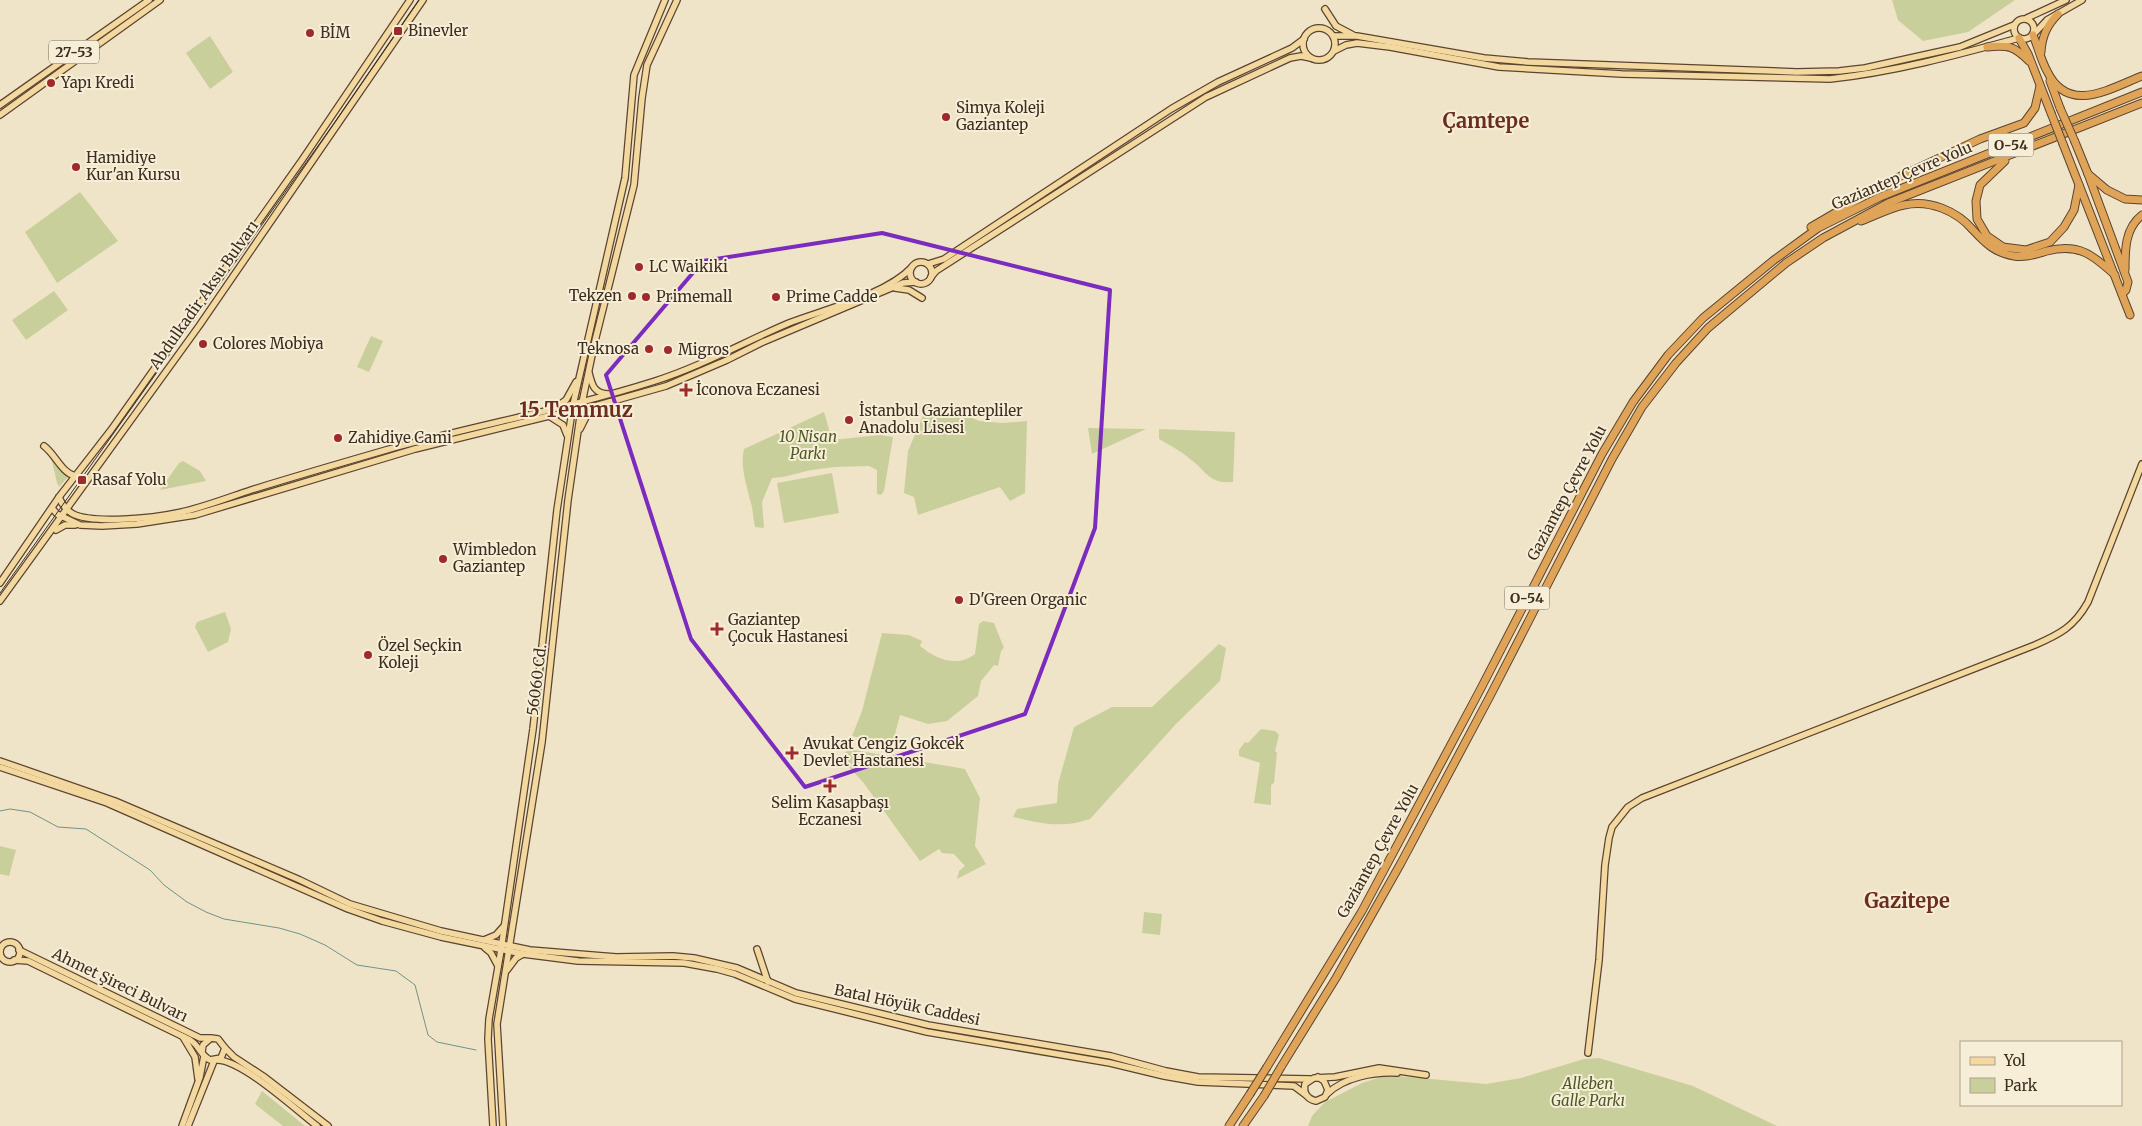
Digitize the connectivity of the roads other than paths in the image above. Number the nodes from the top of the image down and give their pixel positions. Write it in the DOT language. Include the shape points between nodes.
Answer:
graph roads {
  1 [pos="149,0"];
  2 [pos="160,0"];
  3 [pos="410,0"];
  4 [pos="423,0"];
  5 [pos="665,0"];
  6 [pos="677,0"];
  7 [pos="2066,0"];
  8 [pos="2082,0"];
  9 [pos="1326,9"];
  10 [pos="2058,14"];
  11 [pos="2027,18"];
  12 [pos="2014,25"];
  13 [pos="2033,35"];
  14 [pos="1333,36"];
  15 [pos="1357,36"];
  16 [pos="2020,38"];
  17 [pos="1304,40"];
  18 [pos="1988,46"];
  19 [pos="1421,50"];
  20 [pos="1334,51"];
  21 [pos="2040,55"];
  22 [pos="1311,58"];
  23 [pos="2032,64"];
  24 [pos="2047,72"];
  25 [pos="2142,76"];
  26 [pos="2040,86"];
  27 [pos="2142,92"];
  28 [pos="2142,104"];
  29 [pos="0,105"];
  30 [pos="2142,110"];
  31 [pos="2123,111"];
  32 [pos="0,115"];
  33 [pos="2012,156"];
  34 [pos="2088,174"];
  35 [pos="2078,185"];
  36 [pos="2142,200"];
  37 [pos="1889,206"];
  38 [pos="2142,215"];
  39 [pos="928,264"];
  40 [pos="912,266"];
  41 [pos="1757,273"];
  42 [pos="2115,275"];
  43 [pos="2125,275"];
  44 [pos="931,277"];
  45 [pos="916,282"];
  46 [pos="893,288"];
  47 [pos="2122,294"];
  48 [pos="922,298"];
  49 [pos="2130,315"];
  50 [pos="588,370"];
  51 [pos="579,375"];
  52 [pos="616,393"];
  53 [pos="582,403"];
  54 [pos="598,405"];
  55 [pos="572,408"];
  56 [pos="581,410"];
  57 [pos="550,413"];
  58 [pos="500,426"];
  59 [pos="577,433"];
  60 [pos="567,441"];
  61 [pos="44,446"];
  62 [pos="2142,464"];
  63 [pos="75,476"];
  64 [pos="59,498"];
  65 [pos="52,508"];
  66 [pos="68,510"];
  67 [pos="62,517"];
  68 [pos="80,526"];
  69 [pos="48,536"];
  70 [pos="0,583"];
  71 [pos="0,601"];
  72 [pos="0,761"];
  73 [pos="0,767"];
  74 [pos="504,926"];
  75 [pos="512,934"];
  76 [pos="0,939"];
  77 [pos="8,942"];
  78 [pos="482,944"];
  79 [pos="501,947"];
  80 [pos="509,949"];
  81 [pos="756,949"];
  82 [pos="20,950"];
  83 [pos="0,952"];
  84 [pos="524,952"];
  85 [pos="14,960"];
  86 [pos="498,966"];
  87 [pos="505,973"];
  88 [pos="768,982"];
  89 [pos="182,1036"];
  90 [pos="211,1038"];
  91 [pos="225,1048"];
  92 [pos="1588,1053"];
  93 [pos="203,1054"];
  94 [pos="215,1060"];
  95 [pos="1318,1078"];
  96 [pos="1310,1079"];
  97 [pos="198,1082"];
  98 [pos="1327,1094"];
  99 [pos="1306,1096"];
  100 [pos="182,1126"];
  101 [pos="188,1126"];
  102 [pos="317,1126"];
  103 [pos="328,1126"];
  104 [pos="493,1126"];
  105 [pos="503,1126"];
  106 [pos="1229,1126"];
  107 [pos="1243,1126"];
  1 -- 29 [label="main road, 27-53"];
  2 -- 32 [label="main road"];
  3 -- 63 [label="main road" via="358,80 111,430"];
  4 -- 66 [label="main road, Abdulkadir Aksu Bulvarı" via="205,318"];
  5 -- 51 [label="main road" via="634,75 625,178"];
  6 -- 50 [label="main road, 56060 Cd." via="647,65 634,185"];
  7 -- 11 [label="main road"];
  8 -- 10 [label="main road"];
  9 -- 15 [label="main road" via="1336,26"];
  10 -- 13 [label="main road"];
  10 -- 21 [label="highway" via="2044,33"];
  11 -- 12 [label="main road"];
  11 -- 13 [label="main road" via="2034,25"];
  12 -- 16 [label="main road"];
  12 -- 19 [label="main road" via="1960,46 1839,71 1762,72 1572,65"];
  13 -- 16 [label="main road"];
  13 -- 21 [label="highway"];
  14 -- 15 [label="main road"];
  14 -- 17 [label="main road" via="1320,28 1310,31"];
  14 -- 20 [label="main road"];
  15 -- 19 [label="main road"];
  16 -- 18 [label="main road"];
  16 -- 23 [label="highway"];
  17 -- 22 [label="main road" via="1304,50"];
  17 -- 39 [label="main road" via="1192,97 944,259"];
  18 -- 19 [label="main road" via="1956,56 1830,79 1548,71 1499,67"];
  18 -- 23 [label="highway" via="2016,48"];
  19 -- 20 [label="main road" via="1357,43"];
  20 -- 22 [label="main road" via="1326,59"];
  21 -- 24 [label="highway"];
  22 -- 44 [label="main road" via="1290,58 1206,97"];
  23 -- 26 [label="highway"];
  24 -- 25 [label="highway" via="2060,90 2076,97 2090,96"];
  24 -- 34 [label="highway, bridge"];
  26 -- 35 [label="highway, bridge"];
  26 -- 41 [label="highway" via="2035,108 2024,123 1980,139 1864,195 1789,243"];
  27 -- 41 [label="highway, Gaziantep Çevre Yolu / O-54" via="1869,202 1818,228"];
  28 -- 31 [label="highway, Gaziantep Çevre Yolu / O-54"];
  30 -- 31 [label="highway"];
  31 -- 33 [label="highway, Gaziantep Çevre Yolu / O-54"];
  33 -- 35 [label="highway" via="1980,185 1976,201 1976,219 1987,236 2003,247 2026,250 2050,242 2074,210"];
  33 -- 37 [label="highway, Gaziantep Çevre Yolu / O-54"];
  34 -- 36 [label="highway" via="2107,190 2125,199"];
  34 -- 43 [label="highway"];
  35 -- 42 [label="highway"];
  37 -- 42 [label="highway" via="1936,206 1961,218 1985,243 2001,253 2022,257 2060,248 2073,249 2090,254"];
  37 -- 107 [label="highway, Gaziantep Çevre Yolu / O-54, bridge" via="1835,231 1786,263 1708,328 1642,407 1372,917"];
  38 -- 43 [label="highway" via="2129,232"];
  39 -- 40 [label="main road" via="921,262"];
  39 -- 44 [label="main road" via="932,270"];
  40 -- 45 [label="main road" via="910,273"];
  40 -- 52 [label="main road" via="897,280 862,296 790,323 711,360"];
  41 -- 106 [label="highway, Gaziantep Çevre Yolu / O-54, bridge" via="1703,318 1668,355 1633,402 1564,526 1366,903"];
  42 -- 47 [label="highway"];
  43 -- 47 [label="highway" via="2128,282"];
  44 -- 45 [label="main road" via="923,284"];
  45 -- 46 [label="main road"];
  46 -- 48 [label="main road" via="909,290"];
  46 -- 54 [label="main road" via="673,383"];
  47 -- 49 [label="highway"];
  50 -- 52 [label="main road" via="595,389 604,394"];
  50 -- 53 [label="main road, 56060 Cd."];
  51 -- 55 [label="main road, 56060 Cd."];
  51 -- 57 [label="main road" via="566,400"];
  52 -- 53 [label="main road"];
  53 -- 55 [label="main road"];
  53 -- 56 [label="main road, 56060 Cd."];
  54 -- 56 [label="main road"];
  54 -- 59 [label="main road" via="587,415"];
  55 -- 56 [label="main road"];
  55 -- 57 [label="main road"];
  55 -- 60 [label="main road, 56060 Cd."];
  56 -- 59 [label="main road, 56060 Cd."];
  57 -- 58 [label="main road"];
  57 -- 60 [label="main road" via="563,425"];
  58 -- 66 [label="main road" via="386,450 176,513 108,520 75,515"];
  58 -- 68 [label="main road" via="195,515 137,524"];
  59 -- 75 [label="main road, 56060 Cd." via="542,742"];
  60 -- 74 [label="main road, 56060 Cd." via="533,729"];
  61 -- 63 [label="main road" via="66,471"];
  62 -- 92 [label="main road" via="2088,602 2079,618 2065,631 1642,798 1628,807 1612,827 1607,851 1600,960"];
  63 -- 64 [label="main road"];
  64 -- 65 [label="main road"];
  64 -- 66 [label="main road"];
  65 -- 67 [label="main road"];
  65 -- 70 [label="main road"];
  66 -- 67 [label="main road, Abdulkadir Aksu Bulvarı"];
  67 -- 68 [label="main road"];
  67 -- 69 [label="main road, Abdulkadir Aksu Bulvarı"];
  68 -- 69 [label="main road" via="60,527"];
  69 -- 71 [label="main road, Abdulkadir Aksu Bulvarı"];
  72 -- 78 [label="main road" via="115,801 350,904"];
  73 -- 78 [label="main road" via="107,803 348,909 382,921"];
  74 -- 78 [label="main road"];
  74 -- 79 [label="main road, 56060 Cd."];
  75 -- 80 [label="main road, 56060 Cd."];
  75 -- 84 [label="main road"];
  76 -- 77 [label="main road"];
  77 -- 82 [label="main road"];
  77 -- 83 [label="main road"];
  78 -- 79 [label="main road, Batal Höyük Caddesi"];
  78 -- 86 [label="main road"];
  79 -- 80 [label="main road, Batal Höyük Caddesi"];
  79 -- 86 [label="main road, 56060 Cd."];
  80 -- 84 [label="main road, Batal Höyük Caddesi"];
  80 -- 87 [label="main road, 56060 Cd."];
  81 -- 88 [label="main road"];
  82 -- 85 [label="main road"];
  82 -- 90 [label="main road, Ahmet Şireci Bulvarı" via="200,1038"];
  83 -- 85 [label="main road" via="5,960"];
  84 -- 87 [label="main road"];
  84 -- 88 [label="main road, Batal Höyük Caddesi" via="694,958 737,968"];
  84 -- 99 [label="main road, Batal Höyük Caddesi" via="578,961 693,964 735,974 795,999 926,1032 1110,1062 1198,1082 1294,1086"];
  85 -- 89 [label="main road" via="28,961"];
  86 -- 104 [label="main road, 56060 Cd." via="488,1030"];
  87 -- 105 [label="main road, 56060 Cd." via="497,1031"];
  88 -- 96 [label="main road, Batal Höyük Caddesi" via="816,998 928,1025 1111,1056 1182,1074"];
  89 -- 93 [label="main road" via="197,1044"];
  89 -- 97 [label="main road" via="195,1057"];
  90 -- 91 [label="main road" via="218,1039"];
  90 -- 93 [label="main road" via="205,1042"];
  91 -- 94 [label="main road" via="223,1055"];
  91 -- 103 [label="main road"];
  93 -- 94 [label="main road"];
  93 -- 97 [label="main road" via="204,1063"];
  94 -- 101 [label="main road"];
  94 -- 102 [label="main road" via="232,1062"];
  95 -- 96 [label="main road, Batal Höyük Caddesi"];
  95 -- 98 [label="main road" via="1326,1083"];
  95 -- 98 [label="main road, Batal Höyük Caddesi" via="1379,1068 1426,1074 1367,1076 1342,1083"];
  96 -- 99 [label="main road" via="1304,1088"];
  97 -- 100 [label="main road"];
  98 -- 99 [label="main road, Batal Höyük Caddesi" via="1316,1101"];
}
